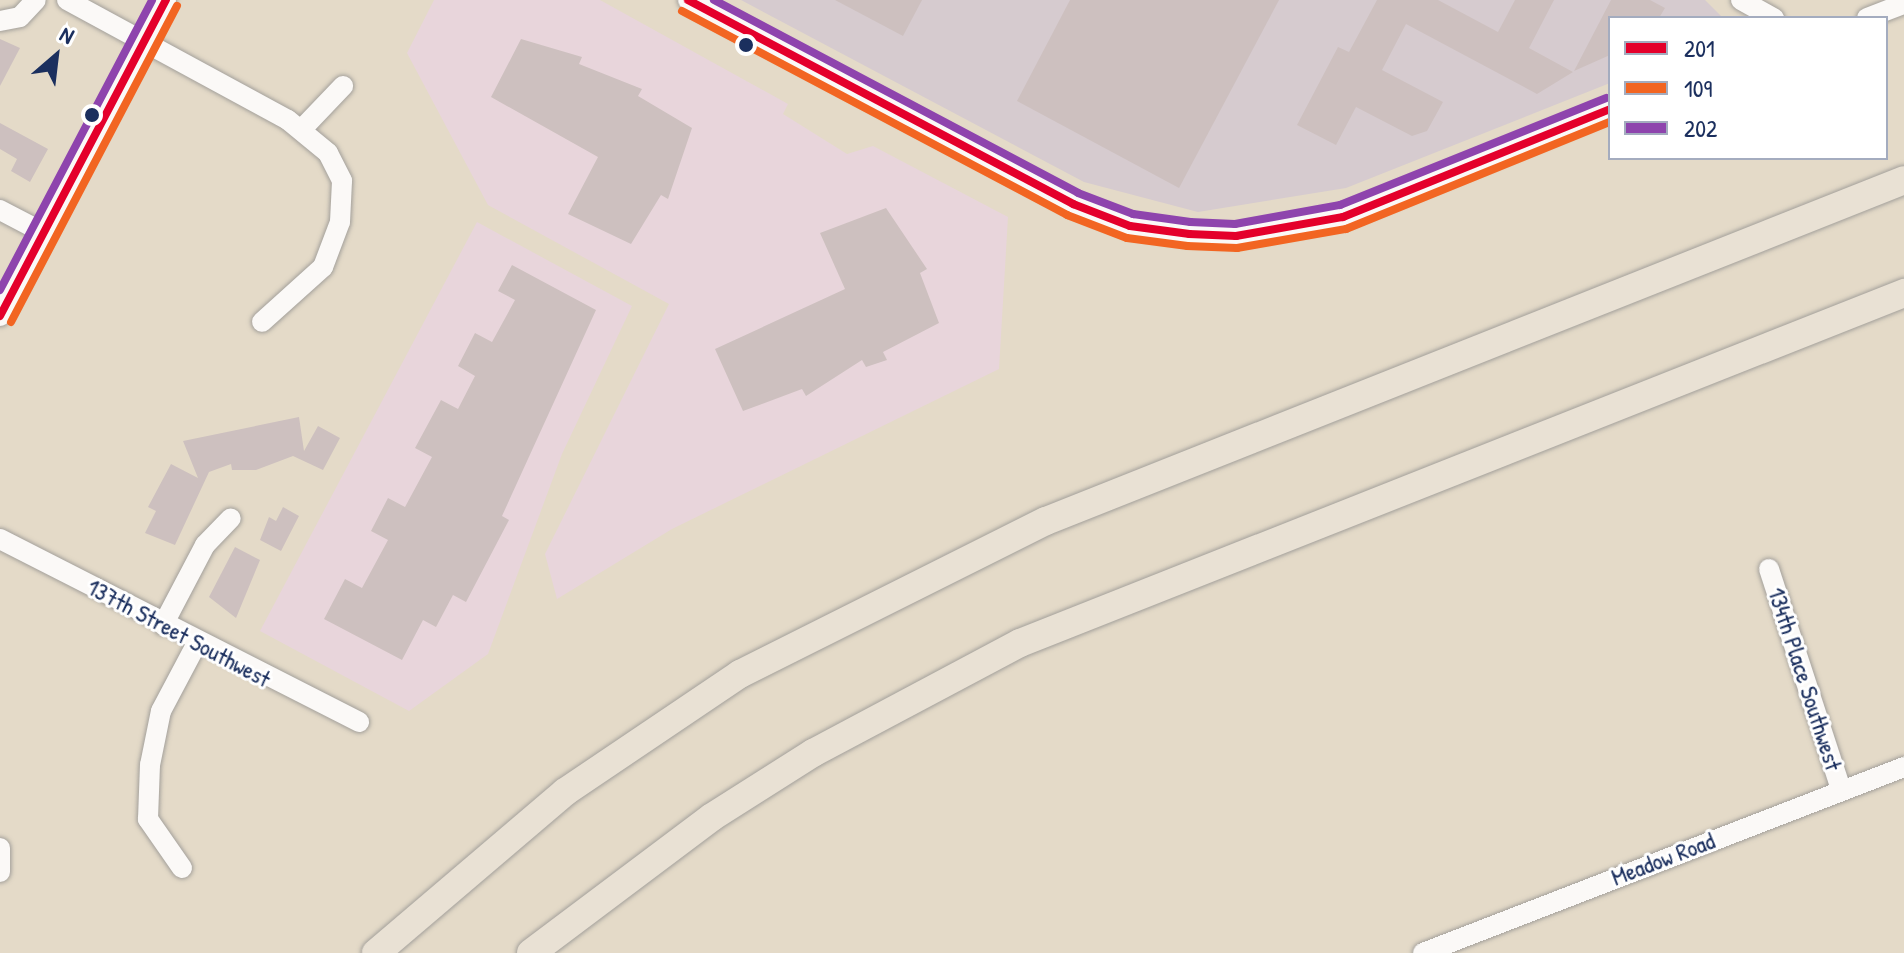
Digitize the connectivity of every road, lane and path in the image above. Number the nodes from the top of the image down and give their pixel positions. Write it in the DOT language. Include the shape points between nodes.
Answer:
graph roads {
  1 [pos="36,0"];
  2 [pos="67,0"];
  3 [pos="166,0"];
  4 [pos="688,0"];
  5 [pos="1741,0"];
  6 [pos="1904,4"];
  7 [pos="1770,16"];
  8 [pos="1872,16"];
  9 [pos="0,21"];
  10 [pos="144,43"];
  11 [pos="343,86"];
  12 [pos="1608,110"];
  13 [pos="301,130"];
  14 [pos="1904,160"];
  15 [pos="1904,180"];
  16 [pos="0,210"];
  17 [pos="44,233"];
  18 [pos="1638,282"];
  19 [pos="1904,293"];
  20 [pos="0,316"];
  21 [pos="262,322"];
  22 [pos="231,518"];
  23 [pos="0,539"];
  24 [pos="1769,569"];
  25 [pos="163,625"];
  26 [pos="197,643"];
  27 [pos="359,722"];
  28 [pos="1904,767"];
  29 [pos="1841,789"];
  30 [pos="182,868"];
  31 [pos="376,953"];
  32 [pos="531,953"];
  33 [pos="1423,953"];
  1 -- 9 [label="street" via="20,17"];
  2 -- 10 [label="street"];
  3 -- 10 [label="street"];
  4 -- 12 [label="street" via="1073,204 1130,226 1189,234 1236,236 1343,217"];
  5 -- 7 [label="street"];
  6 -- 8 [label="street"];
  10 -- 13 [label="street"];
  10 -- 17 [label="street"];
  11 -- 13 [label="street"];
  13 -- 21 [label="street" via="328,153 342,181 340,222 323,267"];
  14 -- 18 [label="highway"];
  15 -- 18 [label="highway"];
  16 -- 17 [label="street"];
  17 -- 20 [label="street"];
  18 -- 31 [label="highway" via="1046,521 740,674 565,792"];
  19 -- 32 [label="highway" via="1020,643 813,753 686,835"];
  22 -- 25 [label="street" via="205,545"];
  23 -- 25 [label="street, 137th Street Southwest"];
  24 -- 29 [label="street, 134th Place Southwest"];
  25 -- 26 [label="street, 137th Street Southwest"];
  26 -- 27 [label="street, 137th Street Southwest"];
  26 -- 30 [label="street" via="161,711 150,765 148,819"];
  28 -- 29 [label="street, Meadow Road"];
  29 -- 33 [label="street, Meadow Road"];
}
